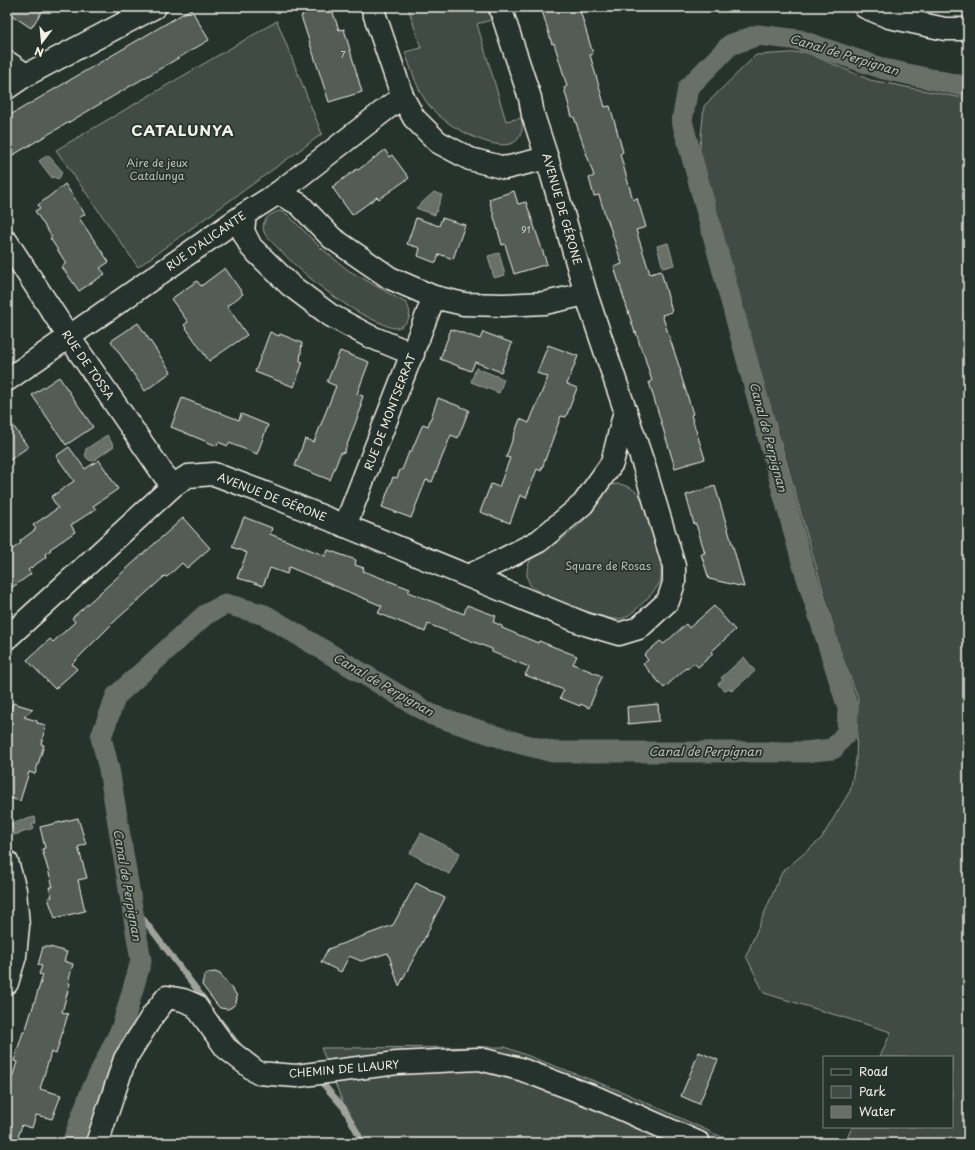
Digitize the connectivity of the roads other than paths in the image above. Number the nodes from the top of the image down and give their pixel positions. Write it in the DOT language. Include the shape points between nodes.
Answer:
graph roads {
  1 [pos="154,7"];
  2 [pos="372,7"];
  3 [pos="500,7"];
  4 [pos="865,7"];
  5 [pos="968,29"];
  6 [pos="7,62"];
  7 [pos="26,76"];
  8 [pos="7,88"];
  9 [pos="403,98"];
  10 [pos="547,158"];
  11 [pos="278,193"];
  12 [pos="245,214"];
  13 [pos="7,242"];
  14 [pos="586,294"];
  15 [pos="434,297"];
  16 [pos="69,337"];
  17 [pos="413,354"];
  18 [pos="7,380"];
  19 [pos="625,411"];
  20 [pos="174,485"];
  21 [pos="345,526"];
  22 [pos="468,576"];
  23 [pos="7,638"];
  24 [pos="7,862"];
  25 [pos="7,983"];
  26 [pos="97,1143"];
  27 [pos="699,1143"];
  1 -- 7 [label="street"];
  2 -- 9 [label="street"];
  3 -- 10 [label="street, AVENUE DE GÉRONE"];
  4 -- 5 [label="street" via="889,17 945,29"];
  6 -- 7 [label="street"];
  7 -- 8 [label="street"];
  9 -- 10 [label="street" via="414,118 438,142 470,160 504,168"];
  9 -- 11 [label="street, RUE D'ALICANTE"];
  10 -- 14 [label="street, AVENUE DE GÉRONE"];
  11 -- 12 [label="street, RUE D'ALICANTE"];
  11 -- 15 [label="street" via="299,204 332,238 390,278"];
  12 -- 16 [label="street, RUE D'ALICANTE"];
  12 -- 17 [label="street" via="243,231 251,247 290,285 330,315 369,336"];
  13 -- 16 [label="street, RUE DE TOSSA"];
  14 -- 15 [label="street" via="545,303 503,305 464,304"];
  14 -- 19 [label="street, AVENUE DE GÉRONE"];
  15 -- 17 [label="street, RUE DE MONTSERRAT"];
  16 -- 18 [label="street, RUE D'ALICANTE"];
  16 -- 20 [label="street, RUE DE TOSSA" via="164,475"];
  17 -- 21 [label="street, RUE DE MONTSERRAT"];
  19 -- 22 [label="street" via="612,463 583,504 539,541"];
  19 -- 22 [label="street, AVENUE DE GÉRONE" via="674,566 674,583 668,600 640,628 619,634 585,624"];
  20 -- 21 [label="street, AVENUE DE GÉRONE" via="188,476 214,474"];
  20 -- 23 [label="street, AVENUE DE GÉRONE"];
  21 -- 22 [label="street, AVENUE DE GÉRONE"];
  24 -- 25 [label="street" via="15,890 18,926 15,956"];
  26 -- 27 [label="street, CHEMIN DE LLAURY" via="125,1060 153,1015 167,998 183,1000 195,1006 226,1048 258,1073 296,1076 397,1063 480,1059 520,1069 590,1095"];
}
